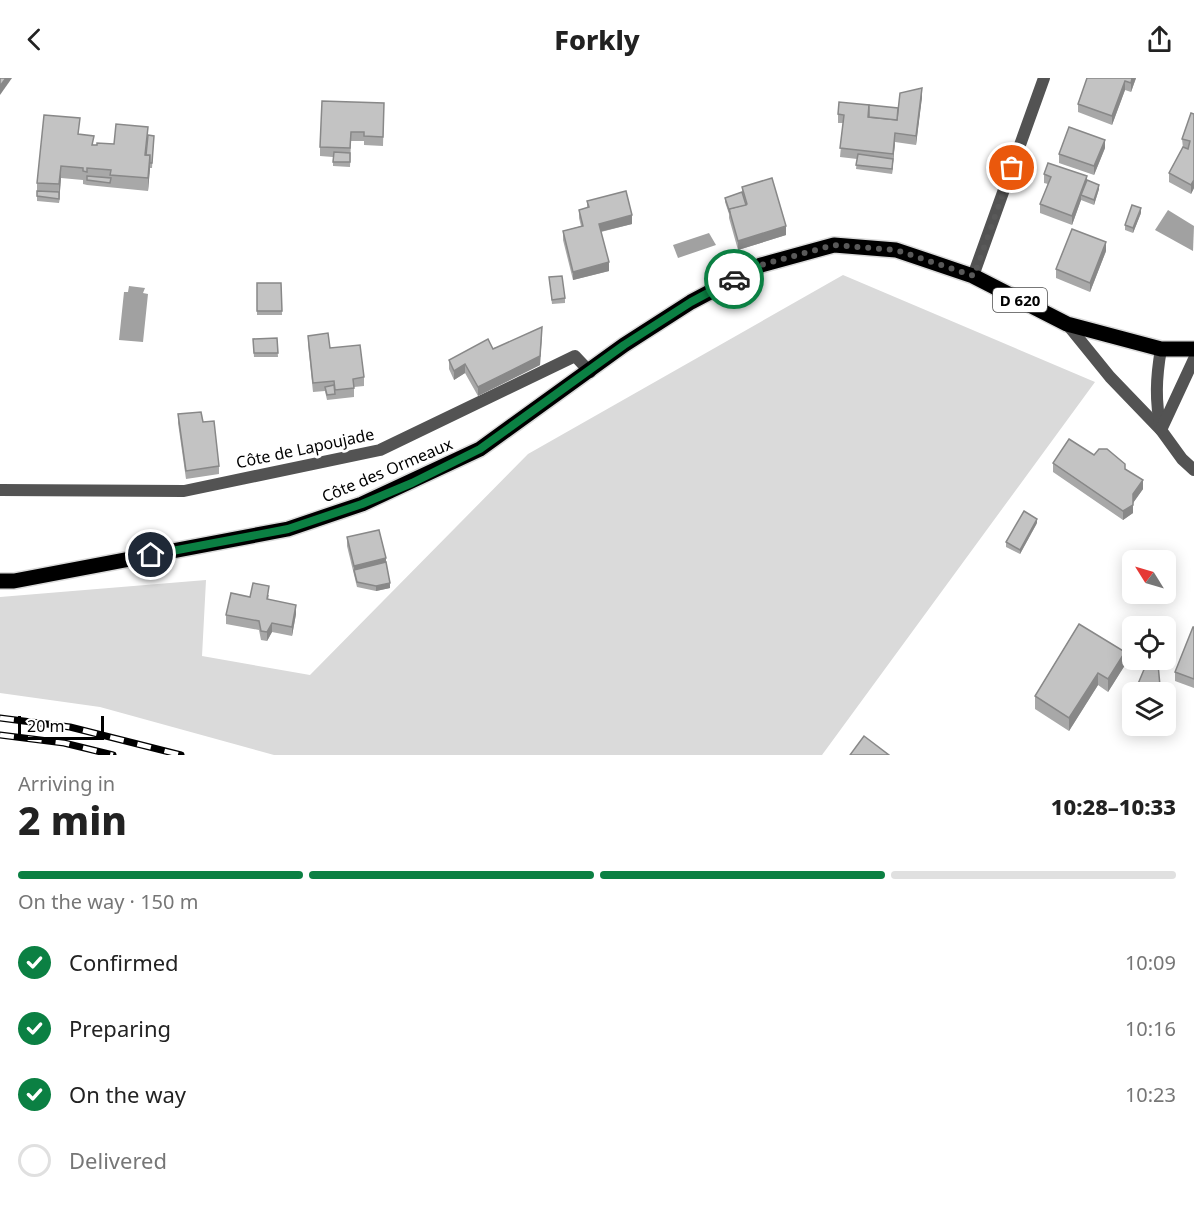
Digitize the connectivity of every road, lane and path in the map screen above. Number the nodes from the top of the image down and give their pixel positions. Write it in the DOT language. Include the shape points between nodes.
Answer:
graph roads {
  1 [pos="1044,78"];
  2 [pos="974,276"];
  3 [pos="1067,324"];
  4 [pos="1161,349"];
  5 [pos="1194,349"];
  6 [pos="1194,359"];
  7 [pos="590,372"];
  8 [pos="1161,430"];
  9 [pos="1194,470"];
  10 [pos="0,490"];
  11 [pos="0,581"];
  1 -- 2 [label="street"];
  2 -- 3 [label="main road, D 620"];
  2 -- 7 [label="main road, D 620" via="896,250 834,245 751,270 691,302"];
  3 -- 4 [label="main road, D 620"];
  3 -- 8 [label="street"];
  4 -- 5 [label="main road, D 620"];
  4 -- 8 [label="street" via="1156,386"];
  6 -- 8 [label="street"];
  7 -- 10 [label="street, Côte de Lapoujade" via="575,356 380,450 184,491"];
  7 -- 11 [label="main road, Côte des Ormeaux / D 620" via="480,449 362,504 288,529"];
  8 -- 9 [label="street"];
}
